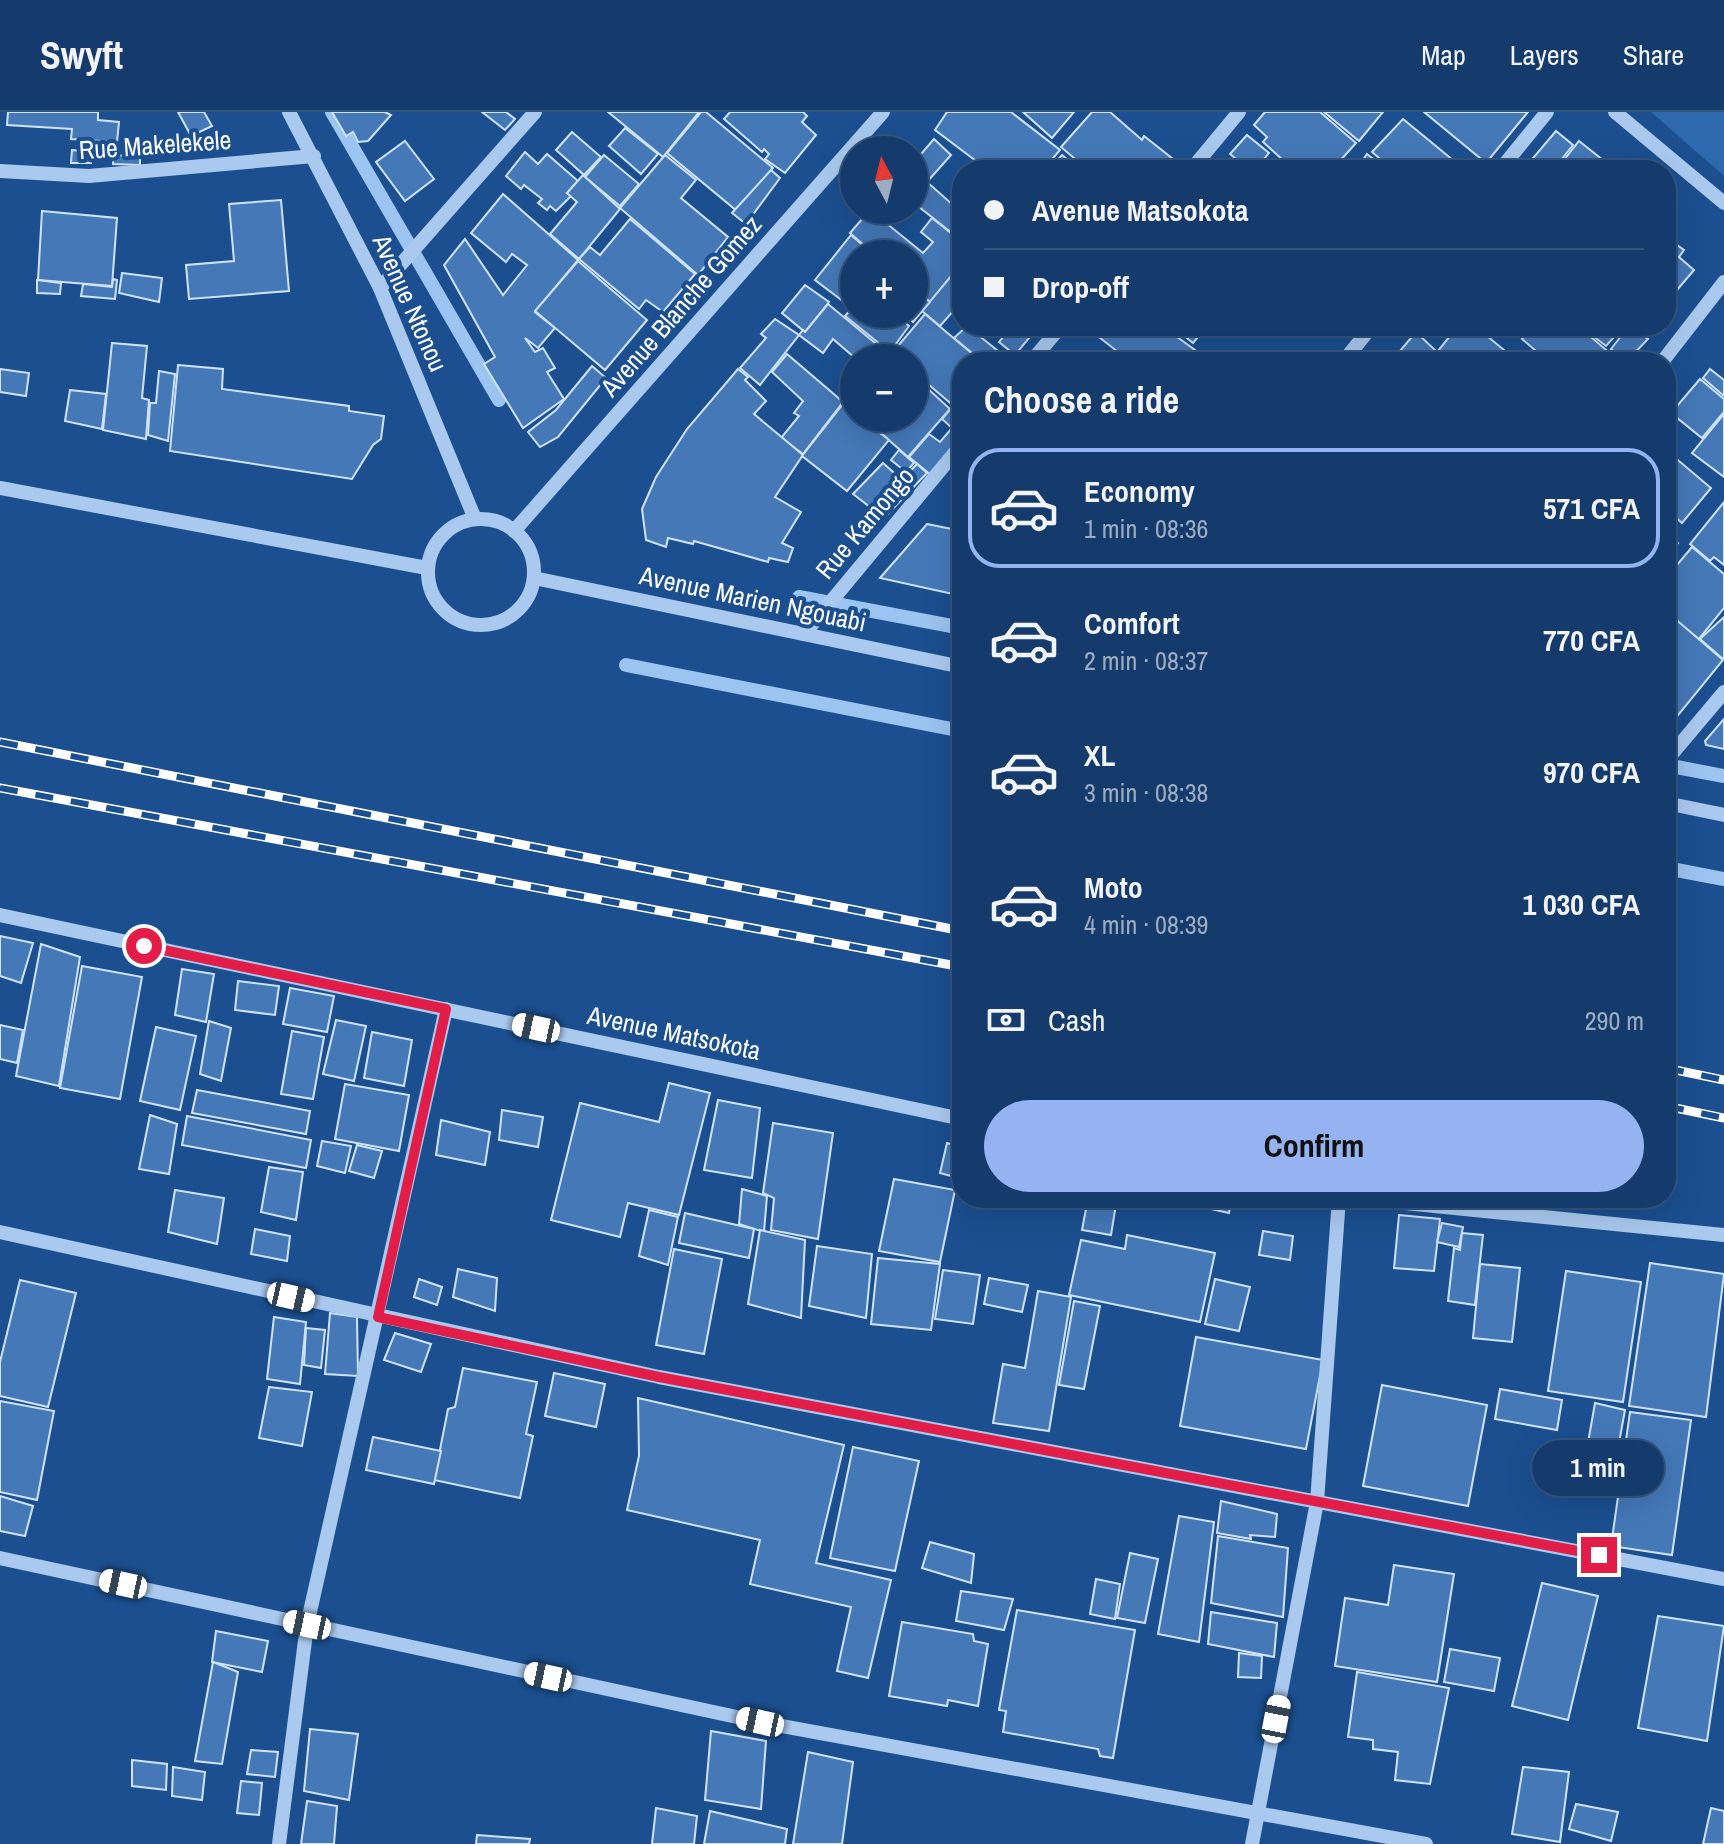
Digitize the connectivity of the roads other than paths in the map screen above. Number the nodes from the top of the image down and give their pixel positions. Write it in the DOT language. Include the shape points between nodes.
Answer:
graph roads {
  1 [pos="289,112"];
  2 [pos="535,112"];
  3 [pos="883,112"];
  4 [pos="1239,112"];
  5 [pos="1547,112"];
  6 [pos="1615,112"];
  7 [pos="314,156"];
  8 [pos="1199,160"];
  9 [pos="1508,160"];
  10 [pos="1672,160"];
  11 [pos="1676,163"];
  12 [pos="0,171"];
  13 [pos="1724,203"];
  14 [pos="1724,282"];
  15 [pos="380,288"];
  16 [pos="1053,336"];
  17 [pos="1364,336"];
  18 [pos="1039,352"];
  19 [pos="1351,352"];
  20 [pos="1670,352"];
  21 [pos="952,456"];
  22 [pos="0,488"];
  23 [pos="475,519"];
  24 [pos="514,531"];
  25 [pos="427,568"];
  26 [pos="534,578"];
  27 [pos="804,634"];
  28 [pos="952,665"];
  29 [pos="1724,692"];
  30 [pos="1676,749"];
  31 [pos="1676,805"];
  32 [pos="1724,815"];
  33 [pos="0,915"];
  34 [pos="446,1009"];
  35 [pos="952,1117"];
  36 [pos="1338,1208"];
  37 [pos="1455,1208"];
  38 [pos="0,1232"];
  39 [pos="1724,1235"];
  40 [pos="378,1317"];
  41 [pos="1317,1502"];
  42 [pos="0,1558"];
  43 [pos="1724,1579"];
  44 [pos="307,1625"];
  45 [pos="1259,1812"];
  46 [pos="279,1844"];
  47 [pos="1252,1844"];
  48 [pos="1426,1844"];
  1 -- 7 [label="street, Avenue Ntonou"];
  2 -- 15 [label="street"];
  3 -- 24 [label="street, Avenue Blanche Gomez"];
  4 -- 8 [label="street"];
  5 -- 9 [label="street"];
  6 -- 10 [label="street"];
  7 -- 12 [label="street, Rue Makelekele" via="89,176"];
  7 -- 15 [label="street, Avenue Ntonou"];
  11 -- 13 [label="street"];
  14 -- 20 [label="street"];
  15 -- 23 [label="street, Avenue Ntonou"];
  16 -- 18 [label="street"];
  17 -- 19 [label="street"];
  21 -- 27 [label="street, Rue Kamongo"];
  22 -- 25 [label="street"];
  23 -- 24 [label="street" via="496,521"];
  23 -- 25 [label="street" via="452,528 435,545"];
  24 -- 26 [label="street" via="531,552"];
  25 -- 26 [label="street" via="432,595 450,617 476,626 503,621 525,604"];
  26 -- 27 [label="street, Avenue Marien Ngouabi"];
  27 -- 28 [label="street, Avenue Marien Ngouabi"];
  29 -- 30 [label="street"];
  31 -- 32 [label="street"];
  33 -- 34 [label="street, Avenue Matsokota"];
  34 -- 35 [label="street, Avenue Matsokota"];
  34 -- 40 [label="street"];
  36 -- 41 [label="street"];
  37 -- 39 [label="street"];
  38 -- 40 [label="street"];
  40 -- 41 [label="street" via="659,1377"];
  40 -- 44 [label="street"];
  41 -- 43 [label="street"];
  41 -- 45 [label="street"];
  42 -- 44 [label="street"];
  44 -- 45 [label="street" via="760,1722"];
  44 -- 46 [label="street"];
  45 -- 47 [label="street"];
  45 -- 48 [label="street"];
}
